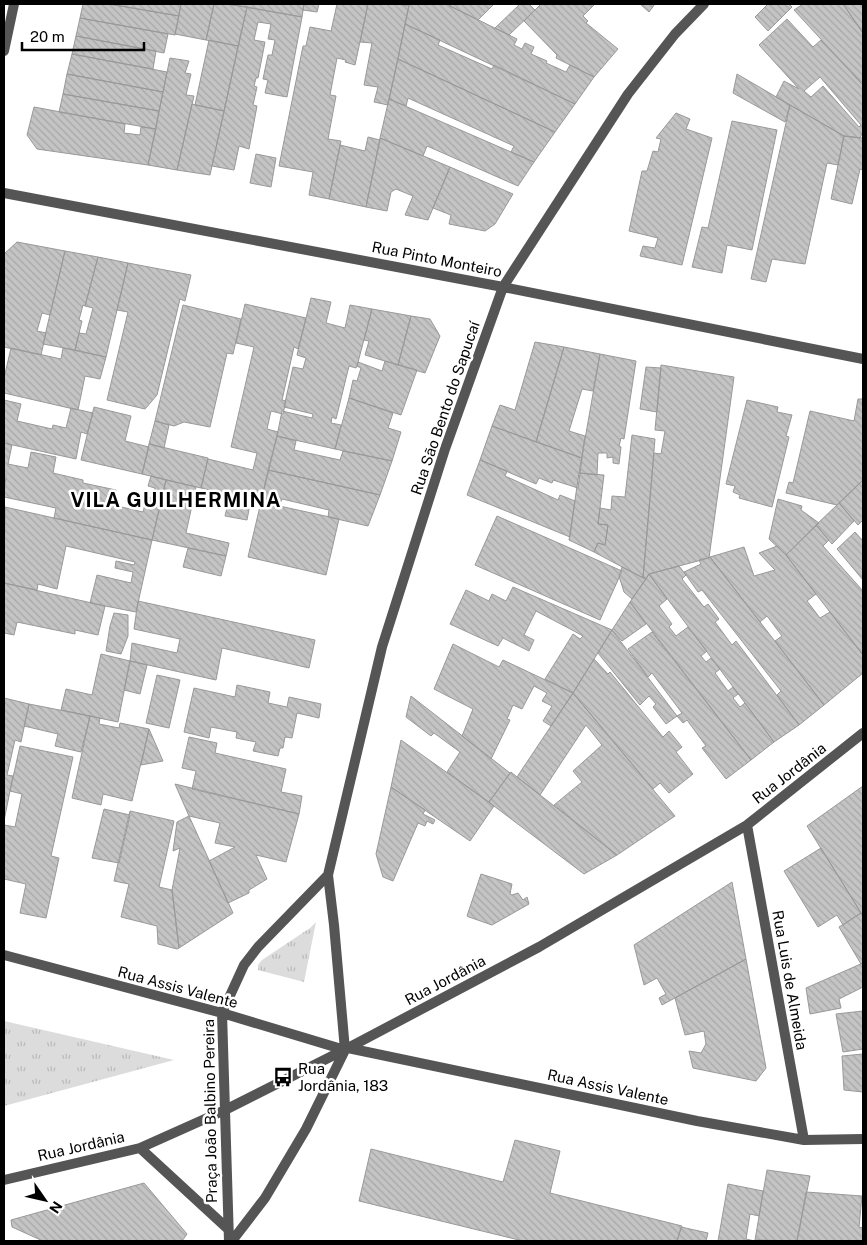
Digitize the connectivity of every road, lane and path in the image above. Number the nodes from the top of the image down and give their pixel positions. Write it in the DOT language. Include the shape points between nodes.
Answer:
graph roads {
  1 [pos="14,4"];
  2 [pos="704,4"];
  3 [pos="4,51"];
  4 [pos="4,193"];
  5 [pos="503,287"];
  6 [pos="863,359"];
  7 [pos="863,733"];
  8 [pos="747,825"];
  9 [pos="328,875"];
  10 [pos="4,955"];
  11 [pos="222,1013"];
  12 [pos="346,1049"];
  13 [pos="224,1110"];
  14 [pos="863,1139"];
  15 [pos="804,1140"];
  16 [pos="140,1148"];
  17 [pos="4,1180"];
  18 [pos="228,1229"];
  19 [pos="230,1241"];
  1 -- 3 [label="street"];
  2 -- 5 [label="street, Rua São Bento do Sapucaí" via="628,94"];
  4 -- 5 [label="street, Rua Pinto Monteiro"];
  5 -- 6 [label="street, Rua Pinto Monteiro"];
  5 -- 9 [label="street, Rua São Bento do Sapucaí" via="445,448 382,647"];
  7 -- 8 [label="street, Rua Jordânia"];
  8 -- 12 [label="street, Rua Jordânia" via="539,947"];
  8 -- 15 [label="street, Rua Luis de Almeida"];
  9 -- 11 [label="street, Praça João Balbino Pereira" via="272,931 244,965"];
  9 -- 12 [label="street"];
  10 -- 11 [label="street, Rua Assis Valente"];
  11 -- 12 [label="street, Rua Assis Valente"];
  11 -- 13 [label="street, Praça João Balbino Pereira"];
  12 -- 13 [label="street, Rua Jordânia"];
  12 -- 15 [label="street, Rua Assis Valente"];
  12 -- 19 [label="street" via="265,1198"];
  13 -- 16 [label="street, Rua Jordânia"];
  13 -- 18 [label="street, Praça João Balbino Pereira"];
  14 -- 15 [label="street, Rua Assis Valente"];
  16 -- 17 [label="street, Rua Jordânia"];
  16 -- 18 [label="street, Praça João Balbino Pereira"];
  18 -- 19 [label="street, Praça João Balbino Pereira"];
}
